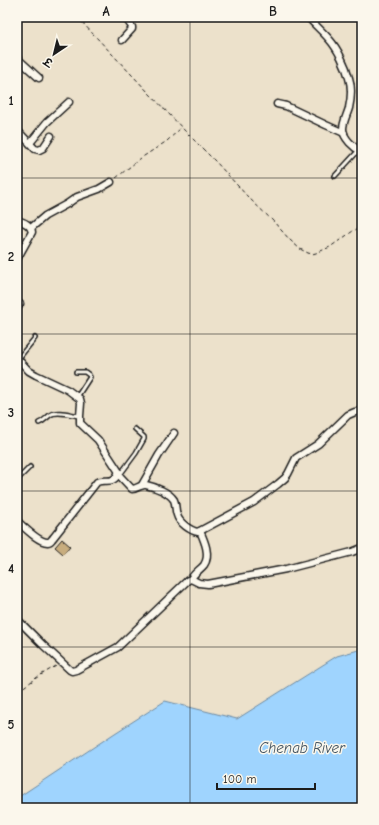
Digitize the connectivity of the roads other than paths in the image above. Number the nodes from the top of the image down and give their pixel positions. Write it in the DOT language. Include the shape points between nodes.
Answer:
graph roads {
  1 [pos="125,17"];
  2 [pos="308,17"];
  3 [pos="122,40"];
  4 [pos="17,58"];
  5 [pos="39,78"];
  6 [pos="69,102"];
  7 [pos="277,104"];
  8 [pos="17,130"];
  9 [pos="344,133"];
  10 [pos="51,136"];
  11 [pos="30,143"];
  12 [pos="360,151"];
  13 [pos="335,176"];
  14 [pos="111,182"];
  15 [pos="17,220"];
  16 [pos="31,228"];
  17 [pos="17,259"];
  18 [pos="35,338"];
  19 [pos="18,358"];
  20 [pos="76,372"];
  21 [pos="77,396"];
  22 [pos="362,411"];
  23 [pos="80,416"];
  24 [pos="39,423"];
  25 [pos="134,429"];
  26 [pos="174,433"];
  27 [pos="30,467"];
  28 [pos="119,475"];
  29 [pos="17,480"];
  30 [pos="142,485"];
  31 [pos="17,521"];
  32 [pos="200,531"];
  33 [pos="362,548"];
  34 [pos="191,579"];
  35 [pos="17,619"];
  1 -- 3 [label="street" via="132,29"];
  2 -- 9 [label="street" via="330,40 349,76 349,108 343,126"];
  4 -- 5 [label="street"];
  6 -- 11 [label="street" via="47,122"];
  7 -- 9 [label="street"];
  8 -- 11 [label="street"];
  9 -- 12 [label="street"];
  10 -- 11 [label="street" via="41,150 35,149"];
  12 -- 13 [label="lane"];
  14 -- 16 [label="street" via="77,197 45,216"];
  15 -- 16 [label="street"];
  16 -- 17 [label="street" via="32,232"];
  18 -- 19 [label="lane"];
  19 -- 21 [label="street" via="36,376"];
  20 -- 21 [label="lane" via="85,372 90,377"];
  21 -- 23 [label="street" via="81,403"];
  22 -- 32 [label="street" via="348,415 318,444 296,458 285,478 254,502"];
  23 -- 24 [label="lane" via="55,413"];
  23 -- 28 [label="street" via="80,424 98,440"];
  25 -- 28 [label="lane" via="144,436 144,439"];
  26 -- 30 [label="street"];
  27 -- 29 [label="lane"];
  28 -- 30 [label="street" via="132,489"];
  28 -- 31 [label="street" via="108,482 96,482 50,541 43,541"];
  30 -- 32 [label="street" via="168,494 174,500 179,520 192,530"];
  32 -- 34 [label="street" via="206,559"];
  33 -- 34 [label="street" via="286,569 208,584"];
  34 -- 35 [label="street" via="118,647 72,671"];
}
